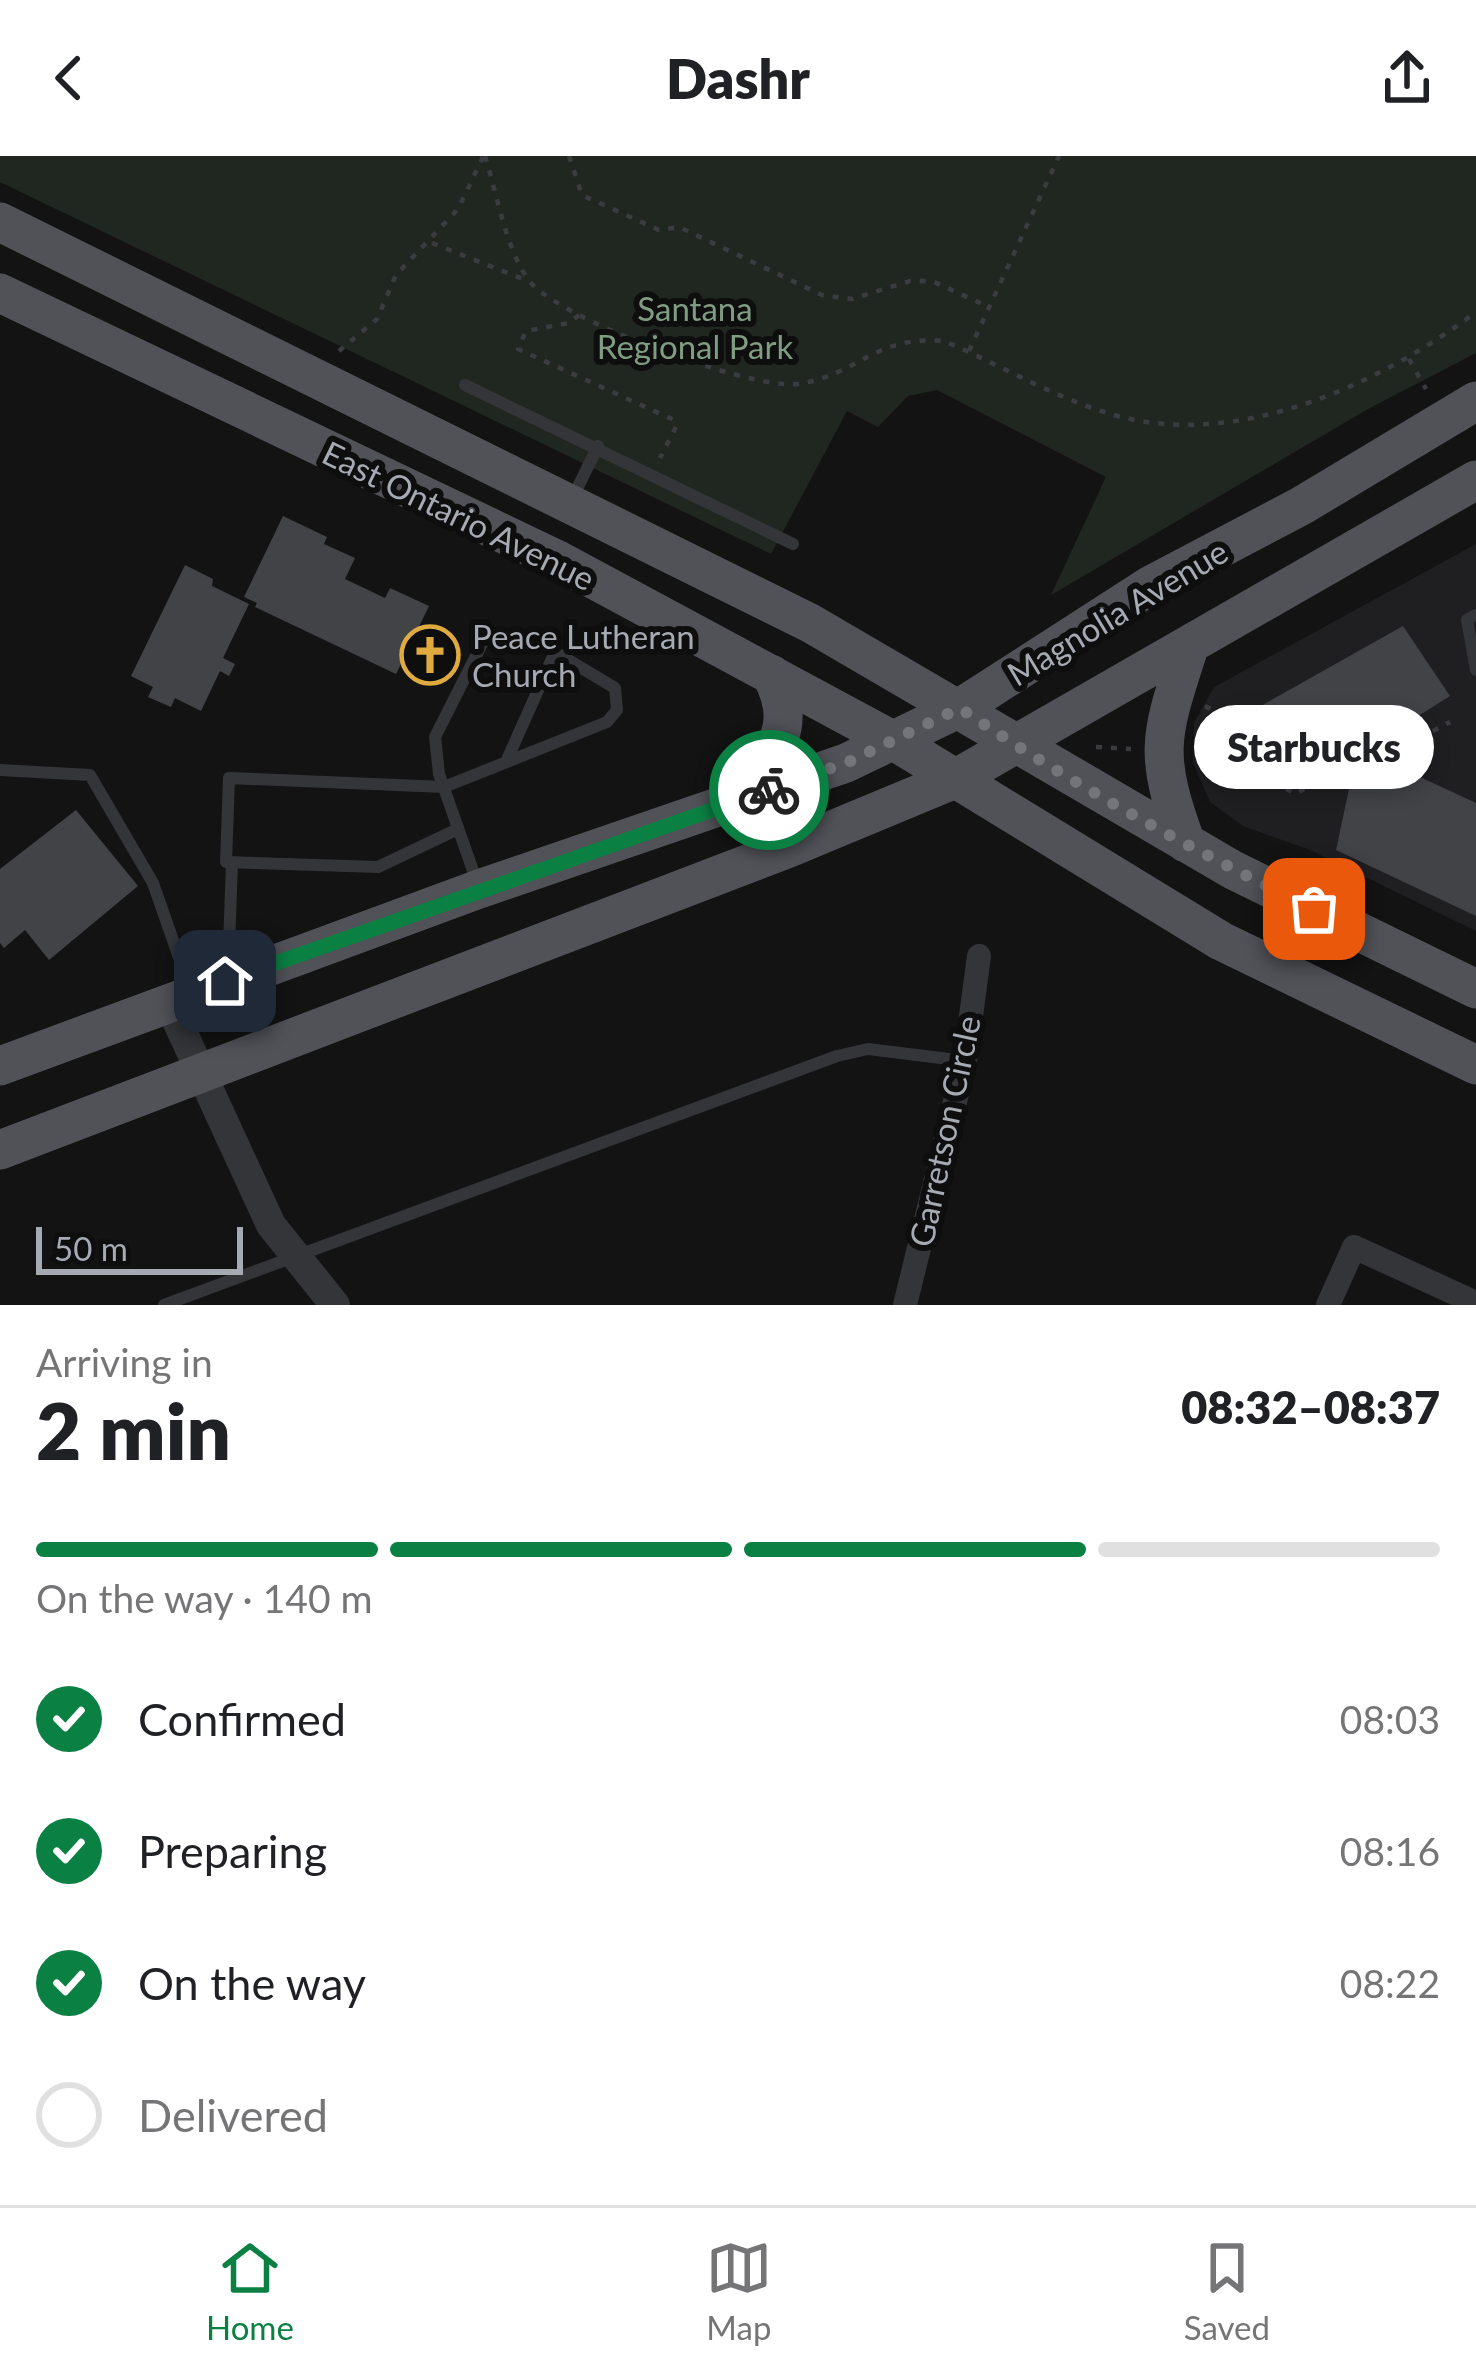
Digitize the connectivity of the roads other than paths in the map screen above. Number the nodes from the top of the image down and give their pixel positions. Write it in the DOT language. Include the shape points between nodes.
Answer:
graph roads {
  1 [pos="0,222"];
  2 [pos="0,293"];
  3 [pos="466,385"];
  4 [pos="1476,401"];
  5 [pos="598,446"];
  6 [pos="1476,480"];
  7 [pos="571,502"];
  8 [pos="793,544"];
  9 [pos="1476,615"];
  10 [pos="490,628"];
  11 [pos="1190,644"];
  12 [pos="1476,670"];
  13 [pos="771,674"];
  14 [pos="960,708"];
  15 [pos="894,741"];
  16 [pos="1015,745"];
  17 [pos="506,762"];
  18 [pos="0,770"];
  19 [pos="955,779"];
  20 [pos="444,788"];
  21 [pos="718,808"];
  22 [pos="458,829"];
  23 [pos="1186,843"];
  24 [pos="232,862"];
  25 [pos="479,889"];
  26 [pos="979,956"];
  27 [pos="1476,989"];
  28 [pos="196,991"];
  29 [pos="964,1061"];
  30 [pos="1476,1065"];
  31 [pos="0,1066"];
  32 [pos="200,1076"];
  33 [pos="0,1150"];
  34 [pos="292,1256"];
  35 [pos="1476,1303"];
  36 [pos="164,1305"];
  37 [pos="334,1305"];
  38 [pos="905,1305"];
  39 [pos="1328,1305"];
  1 -- 7 [label="main road, East Ontario Avenue"];
  2 -- 13 [label="main road, East Ontario Avenue" via="556,560"];
  3 -- 5 [label="lane"];
  4 -- 14 [label="main road, Magnolia Avenue" via="1150,585"];
  5 -- 7 [label="lane"];
  5 -- 8 [label="lane"];
  6 -- 11 [label="main road, Magnolia Avenue"];
  7 -- 14 [label="main road, East Ontario Avenue"];
  9 -- 12 [label="lane" via="1467,620"];
  10 -- 20 [label="lane" via="435,737"];
  11 -- 16 [label="main road, Magnolia Avenue"];
  11 -- 23 [label="main road" via="1161,750"];
  13 -- 15 [label="main road, East Ontario Avenue"];
  13 -- 21 [label="main road" via="782,696 772,758"];
  14 -- 15 [label="main road, Magnolia Avenue"];
  14 -- 16 [label="main road, East Ontario Avenue"];
  15 -- 19 [label="main road, East Ontario Avenue"];
  15 -- 21 [label="main road, Magnolia Avenue"];
  16 -- 19 [label="main road, Magnolia Avenue"];
  16 -- 23 [label="main road, East Ontario Avenue"];
  17 -- 17 [label="lane" via="607,722 616,710 615,688 555,652"];
  17 -- 20 [label="lane"];
  18 -- 28 [label="lane" via="90,775 153,883"];
  19 -- 30 [label="main road, East Ontario Avenue" via="1221,941"];
  19 -- 32 [label="main road, Magnolia Avenue"];
  20 -- 22 [label="lane"];
  20 -- 24 [label="lane" via="229,778"];
  21 -- 25 [label="main road, Magnolia Avenue"];
  22 -- 24 [label="lane" via="378,867"];
  22 -- 25 [label="lane"];
  23 -- 27 [label="main road, East Ontario Avenue"];
  24 -- 28 [label="lane"];
  25 -- 28 [label="main road, Magnolia Avenue"];
  26 -- 29 [label="street, Garretson Circle"];
  28 -- 31 [label="main road, Magnolia Avenue"];
  28 -- 32 [label="street"];
  29 -- 34 [label="lane" via="868,1049 837,1056"];
  29 -- 38 [label="street, Garretson Circle"];
  32 -- 33 [label="main road, Magnolia Avenue"];
  32 -- 34 [label="street"];
  34 -- 36 [label="lane"];
  34 -- 37 [label="street"];
  35 -- 39 [label="street" via="1354,1247"];
}
